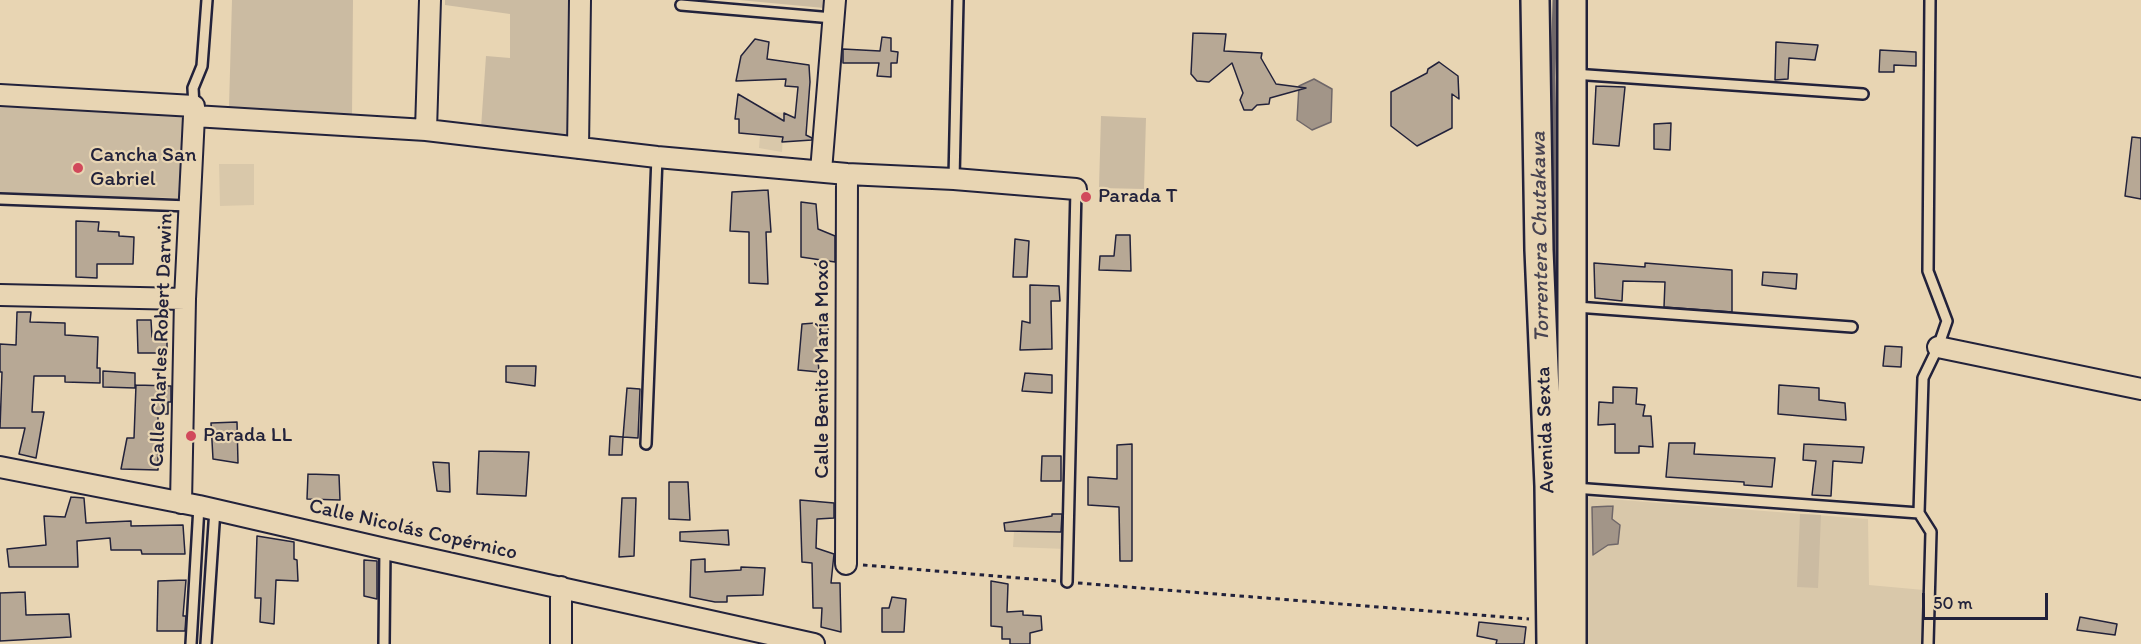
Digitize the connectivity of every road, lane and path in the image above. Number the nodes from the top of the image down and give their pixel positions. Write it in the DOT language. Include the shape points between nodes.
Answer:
graph roads {
  1 [pos="207,0"];
  2 [pos="430,0"];
  3 [pos="580,0"];
  4 [pos="958,0"];
  5 [pos="1535,0"];
  6 [pos="1572,0"];
  7 [pos="1930,0"];
  8 [pos="681,5"];
  9 [pos="834,9"];
  10 [pos="1571,74"];
  11 [pos="1863,94"];
  12 [pos="0,95"];
  13 [pos="194,111"];
  14 [pos="426,130"];
  15 [pos="578,148"];
  16 [pos="657,157"];
  17 [pos="821,171"];
  18 [pos="847,174"];
  19 [pos="954,178"];
  20 [pos="1076,189"];
  21 [pos="0,199"];
  22 [pos="189,206"];
  23 [pos="0,295"];
  24 [pos="185,299"];
  25 [pos="1571,307"];
  26 [pos="1852,327"];
  27 [pos="1938,347"];
  28 [pos="2141,389"];
  29 [pos="646,444"];
  30 [pos="0,467"];
  31 [pos="1558,486"];
  32 [pos="198,506"];
  33 [pos="1919,513"];
  34 [pos="386,549"];
  35 [pos="846,564"];
  36 [pos="1067,582"];
  37 [pos="561,587"];
  38 [pos="1551,632"];
  39 [pos="191,644"];
  40 [pos="206,644"];
  41 [pos="384,644"];
  42 [pos="561,644"];
  43 [pos="814,644"];
  44 [pos="1572,644"];
  45 [pos="1928,644"];
  1 -- 13 [label="lane, Calle Charles Robert Darwin" via="202,66 193,88"];
  2 -- 14 [label="street"];
  3 -- 15 [label="street"];
  4 -- 19 [label="lane"];
  5 -- 31 [label="street, Avenida Sexta" via="1539,250"];
  6 -- 10 [label="street, Avenida Sexta"];
  7 -- 27 [label="lane" via="1928,271 1947,321"];
  8 -- 9 [label="lane"];
  9 -- 17 [label="street"];
  10 -- 11 [label="lane"];
  10 -- 25 [label="street, Avenida Sexta"];
  12 -- 13 [label="street"];
  13 -- 14 [label="street"];
  13 -- 22 [label="street, Calle Charles Robert Darwin"];
  14 -- 15 [label="street"];
  15 -- 16 [label="street"];
  16 -- 17 [label="street"];
  16 -- 29 [label="lane"];
  17 -- 18 [label="street"];
  18 -- 19 [label="street"];
  18 -- 35 [label="street, Calle Benito María Moxó"];
  19 -- 20 [label="street"];
  20 -- 36 [label="lane"];
  21 -- 22 [label="lane"];
  22 -- 24 [label="street, Calle Charles Robert Darwin"];
  23 -- 24 [label="street"];
  24 -- 32 [label="street, Calle Charles Robert Darwin"];
  25 -- 26 [label="lane"];
  25 -- 31 [label="street, Avenida Sexta"];
  27 -- 28 [label="street"];
  27 -- 33 [label="lane" via="1923,378"];
  30 -- 32 [label="street, Calle Nicolás Copérnico"];
  31 -- 33 [label="lane"];
  31 -- 38 [label="street, Avenida Sexta"];
  31 -- 44 [label="street, Avenida Sexta"];
  32 -- 34 [label="street, Calle Nicolás Copérnico"];
  32 -- 39 [label="lane, Calle Charles Robert Darwin"];
  32 -- 40 [label="lane, Calle Charles Robert Darwin"];
  33 -- 45 [label="lane" via="1931,532"];
  34 -- 37 [label="street, Calle Nicolás Copérnico"];
  34 -- 41 [label="lane"];
  35 -- 36 [label="path"];
  36 -- 38 [label="path"];
  37 -- 42 [label="street"];
  37 -- 43 [label="street, Calle Nicolás Copérnico"];
}
